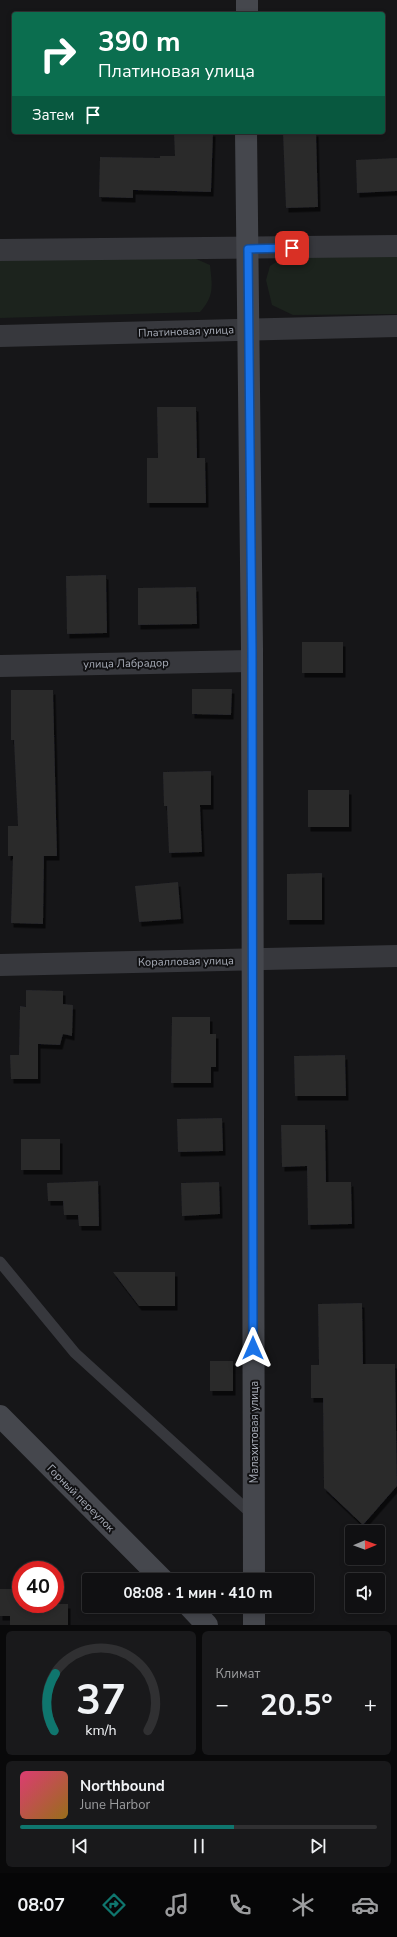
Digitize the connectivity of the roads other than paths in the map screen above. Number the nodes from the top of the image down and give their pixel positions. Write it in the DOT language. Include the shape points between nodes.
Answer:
graph roads {
  1 [pos="247,0"];
  2 [pos="247,12"];
  3 [pos="246,134"];
  4 [pos="397,246"];
  5 [pos="248,249"];
  6 [pos="0,250"];
  7 [pos="397,326"];
  8 [pos="249,329"];
  9 [pos="0,336"];
  10 [pos="251,661"];
  11 [pos="0,666"];
  12 [pos="397,956"];
  13 [pos="251,959"];
  14 [pos="0,965"];
  15 [pos="0,1262"];
  16 [pos="0,1416"];
  17 [pos="254,1516"];
  18 [pos="156,1573"];
  19 [pos="254,1573"];
  20 [pos="196,1613"];
  21 [pos="254,1613"];
  22 [pos="208,1625"];
  23 [pos="254,1625"];
  1 -- 2 [label="street"];
  3 -- 5 [label="street, Малахитовая улица"];
  4 -- 5 [label="street"];
  5 -- 6 [label="street"];
  5 -- 8 [label="street, Малахитовая улица"];
  7 -- 8 [label="street, Платиновая улица"];
  8 -- 9 [label="street, Платиновая улица"];
  8 -- 10 [label="street, Малахитовая улица"];
  10 -- 11 [label="street, улица Лабрадор"];
  10 -- 13 [label="street, Малахитовая улица"];
  12 -- 13 [label="street, Коралловая улица"];
  13 -- 14 [label="street, Коралловая улица"];
  13 -- 17 [label="street, Малахитовая улица"];
  15 -- 17 [label="lane" via="75,1353"];
  16 -- 18 [label="street, Горный переулок"];
  17 -- 19 [label="street, Малахитовая улица"];
  20 -- 22 [label="street"];
  21 -- 23 [label="street"];
}
